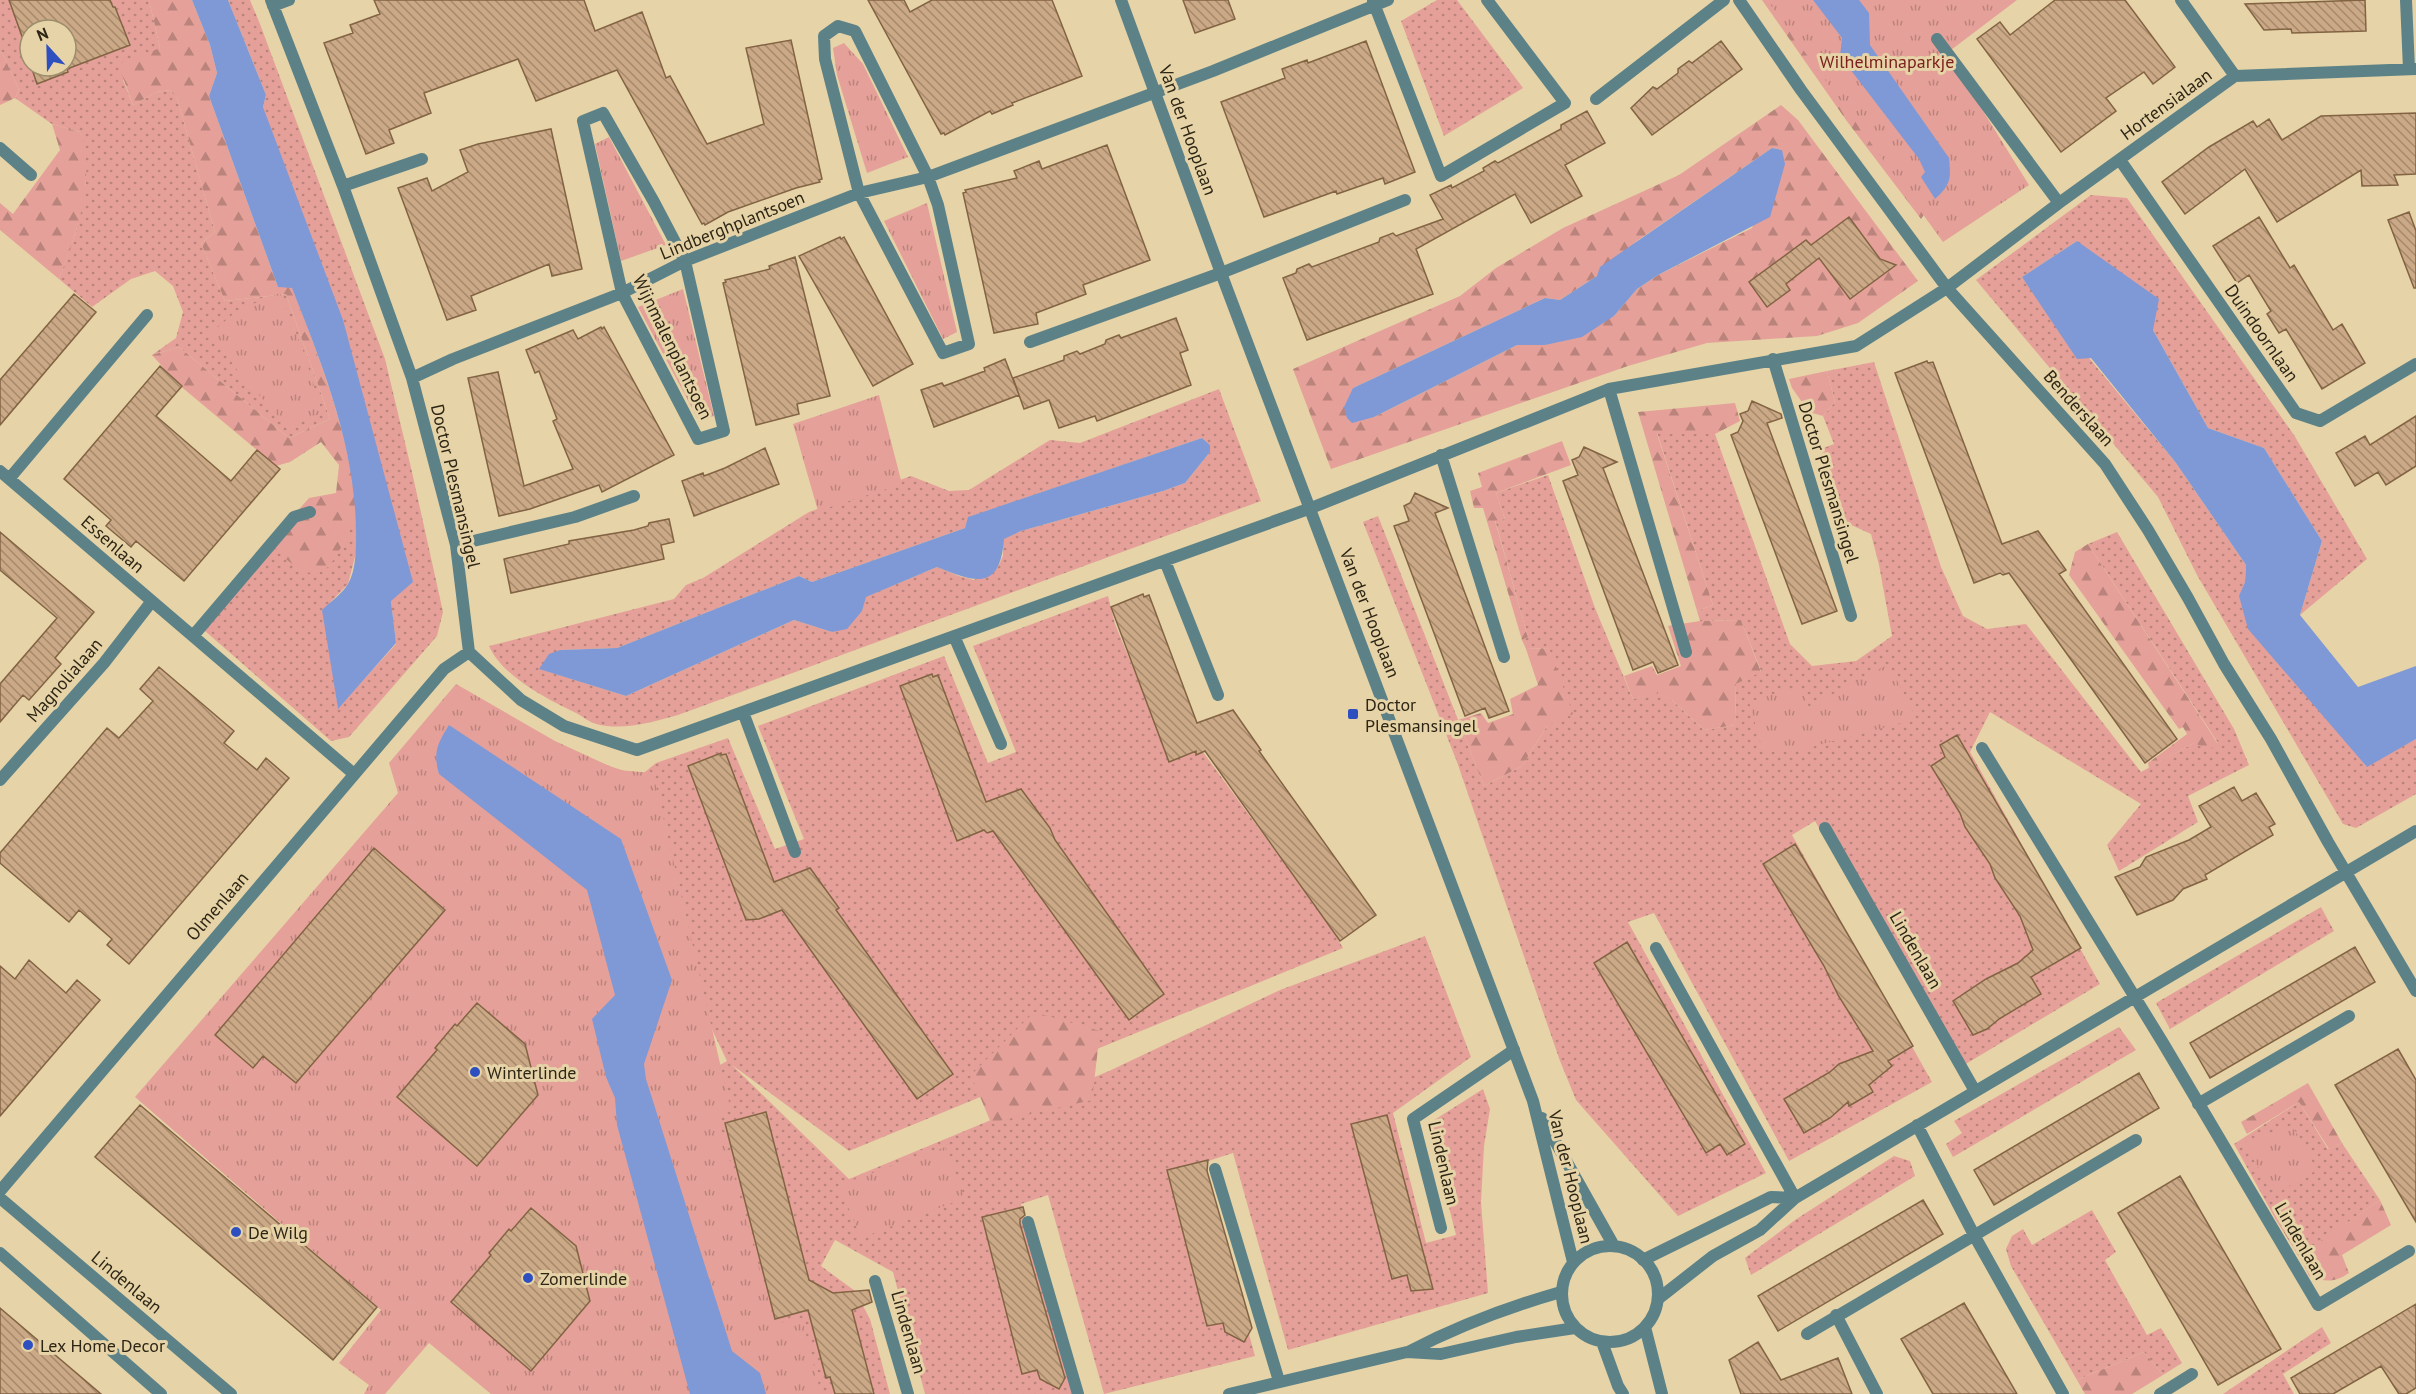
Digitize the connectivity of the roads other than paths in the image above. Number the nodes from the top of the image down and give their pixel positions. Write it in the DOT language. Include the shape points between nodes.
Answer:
graph roads {
  1 [pos="289,0"];
  2 [pos="1121,0"];
  3 [pos="1388,0"];
  4 [pos="1487,0"];
  5 [pos="1725,0"];
  6 [pos="1739,0"];
  7 [pos="2181,0"];
  8 [pos="2406,0"];
  9 [pos="272,3"];
  10 [pos="1374,3"];
  11 [pos="1937,39"];
  12 [pos="2413,69"];
  13 [pos="2235,76"];
  14 [pos="1156,92"];
  15 [pos="1596,99"];
  16 [pos="0,148"];
  17 [pos="422,159"];
  18 [pos="2120,160"];
  19 [pos="31,175"];
  20 [pos="928,177"];
  21 [pos="343,186"];
  22 [pos="859,193"];
  23 [pos="1405,200"];
  24 [pos="2059,203"];
  25 [pos="685,261"];
  26 [pos="1221,273"];
  27 [pos="1947,288"];
  28 [pos="622,292"];
  29 [pos="147,315"];
  30 [pos="1030,342"];
  31 [pos="1773,359"];
  32 [pos="2416,364"];
  33 [pos="412,378"];
  34 [pos="1609,389"];
  35 [pos="1441,455"];
  36 [pos="5,475"];
  37 [pos="633,496"];
  38 [pos="1311,508"];
  39 [pos="310,512"];
  40 [pos="456,545"];
  41 [pos="1165,561"];
  42 [pos="152,602"];
  43 [pos="1851,616"];
  44 [pos="193,636"];
  45 [pos="954,636"];
  46 [pos="469,652"];
  47 [pos="1686,652"];
  48 [pos="1504,657"];
  49 [pos="1218,695"];
  50 [pos="743,712"];
  51 [pos="1001,744"];
  52 [pos="1982,748"];
  53 [pos="354,774"];
  54 [pos="0,780"];
  55 [pos="1825,828"];
  56 [pos="2416,831"];
  57 [pos="795,852"];
  58 [pos="2345,871"];
  59 [pos="1656,948"];
  60 [pos="2416,991"];
  61 [pos="2135,996"];
  62 [pos="2349,1016"];
  63 [pos="1514,1050"];
  64 [pos="1975,1091"];
  65 [pos="1533,1101"];
  66 [pos="2198,1104"];
  67 [pos="1917,1125"];
  68 [pos="2136,1140"];
  69 [pos="1215,1169"];
  70 [pos="0,1191"];
  71 [pos="0,1198"];
  72 [pos="1795,1198"];
  73 [pos="1028,1222"];
  74 [pos="1441,1228"];
  75 [pos="1974,1235"];
  76 [pos="1614,1246"];
  77 [pos="2409,1251"];
  78 [pos="0,1253"];
  79 [pos="1643,1260"];
  80 [pos="1573,1262"];
  81 [pos="875,1281"];
  82 [pos="1561,1292"];
  83 [pos="1658,1299"];
  84 [pos="1836,1315"];
  85 [pos="1645,1327"];
  86 [pos="1575,1328"];
  87 [pos="1807,1334"];
  88 [pos="1602,1342"];
  89 [pos="1407,1352"];
  90 [pos="2192,1374"];
  91 [pos="1279,1381"];
  92 [pos="161,1394"];
  93 [pos="231,1394"];
  94 [pos="908,1394"];
  95 [pos="1078,1394"];
  96 [pos="1229,1394"];
  97 [pos="1623,1394"];
  98 [pos="1662,1394"];
  99 [pos="1878,1394"];
  100 [pos="2063,1394"];
  101 [pos="2160,1394"];
  1 -- 9 [label="street"];
  2 -- 14 [label="street, Van der Hooplaan"];
  3 -- 10 [label="street, Lindberghplantsoen"];
  4 -- 10 [label="street" via="1564,103 1441,176"];
  5 -- 15 [label="street"];
  6 -- 27 [label="street, Benderslaan"];
  7 -- 13 [label="street"];
  8 -- 12 [label="street"];
  9 -- 21 [label="street, Doctor Plesmansingel"];
  10 -- 14 [label="street, Lindberghplantsoen"];
  11 -- 24 [label="street"];
  12 -- 13 [label="street, Hortensialaan"];
  13 -- 18 [label="street, Hortensialaan"];
  14 -- 20 [label="street, Lindberghplantsoen"];
  14 -- 26 [label="street, Van der Hooplaan"];
  16 -- 19 [label="street"];
  17 -- 21 [label="street"];
  18 -- 24 [label="street, Hortensialaan"];
  18 -- 32 [label="street, Duindoornlaan" via="2296,413 2320,421"];
  20 -- 22 [label="street, Lindberghplantsoen"];
  20 -- 22 [label="street" via="855,31 838,26 824,36 825,59"];
  20 -- 22 [label="street" via="938,205 969,344 943,353"];
  21 -- 33 [label="street, Doctor Plesmansingel"];
  22 -- 25 [label="street, Lindberghplantsoen"];
  23 -- 26 [label="street"];
  24 -- 27 [label="street, Hortensialaan"];
  25 -- 28 [label="street, Lindberghplantsoen"];
  25 -- 28 [label="street, Wijnmalenplantsoen" via="603,113 583,121"];
  25 -- 28 [label="street, Wijnmalenplantsoen" via="724,431 698,439"];
  26 -- 30 [label="street"];
  26 -- 38 [label="street, Van der Hooplaan"];
  27 -- 31 [label="street" via="1856,346"];
  27 -- 58 [label="street, Benderslaan" via="2105,464 2183,588"];
  28 -- 33 [label="street, Lindberghplantsoen"];
  29 -- 36 [label="street, Essenlaan"];
  31 -- 34 [label="street"];
  31 -- 43 [label="street, Doctor Plesmansingel"];
  33 -- 40 [label="street, Doctor Plesmansingel"];
  34 -- 35 [label="street"];
  34 -- 47 [label="street"];
  35 -- 38 [label="street"];
  35 -- 48 [label="street"];
  36 -- 42 [label="street, Essenlaan"];
  37 -- 40 [label="street" via="575,516"];
  38 -- 41 [label="street"];
  38 -- 63 [label="street, Van der Hooplaan"];
  39 -- 44 [label="street" via="294,517"];
  40 -- 46 [label="street, Doctor Plesmansingel"];
  41 -- 45 [label="street"];
  41 -- 49 [label="street"];
  42 -- 44 [label="street, Essenlaan"];
  42 -- 54 [label="street, Magnolialaan" via="104,663"];
  44 -- 53 [label="street, Essenlaan"];
  45 -- 50 [label="street"];
  45 -- 51 [label="street"];
  46 -- 50 [label="street" via="521,699 564,726 637,750"];
  46 -- 53 [label="street, Olmenlaan" via="444,669"];
  50 -- 57 [label="street"];
  52 -- 61 [label="street, Lindenlaan"];
  53 -- 70 [label="street, Olmenlaan"];
  55 -- 64 [label="street, Lindenlaan"];
  56 -- 58 [label="street"];
  58 -- 60 [label="street, Benderslaan"];
  58 -- 61 [label="street"];
  59 -- 72 [label="street"];
  61 -- 64 [label="street"];
  61 -- 66 [label="street, Lindenlaan"];
  62 -- 66 [label="street"];
  63 -- 65 [label="street, Van der Hooplaan"];
  63 -- 74 [label="street, Lindenlaan" via="1413,1119"];
  64 -- 67 [label="street"];
  65 -- 76 [label="street, Van der Hooplaan"];
  65 -- 80 [label="street, Van der Hooplaan"];
  66 -- 77 [label="street, Lindenlaan" via="2318,1305"];
  67 -- 72 [label="street"];
  67 -- 75 [label="street"];
  68 -- 75 [label="street"];
  69 -- 91 [label="street"];
  71 -- 93 [label="street, Lindenlaan"];
  72 -- 79 [label="street" via="1771,1197"];
  72 -- 83 [label="street" via="1760,1230 1713,1256"];
  73 -- 95 [label="street"];
  75 -- 84 [label="street"];
  75 -- 100 [label="street"];
  76 -- 79 [label="street" via="1630,1250"];
  76 -- 80 [label="street" via="1599,1247"];
  78 -- 92 [label="street"];
  79 -- 83 [label="street" via="1652,1271"];
  80 -- 82 [label="street"];
  81 -- 94 [label="street, Lindenlaan"];
  82 -- 86 [label="street" via="1564,1311"];
  82 -- 89 [label="street" via="1452,1330"];
  83 -- 85 [label="street"];
  84 -- 87 [label="street"];
  84 -- 99 [label="street"];
  85 -- 88 [label="street" via="1617,1342"];
  85 -- 98 [label="street"];
  86 -- 88 [label="street"];
  86 -- 89 [label="street" via="1441,1354"];
  88 -- 97 [label="street"];
  89 -- 91 [label="street"];
  90 -- 101 [label="street"];
  91 -- 96 [label="street"];
}
